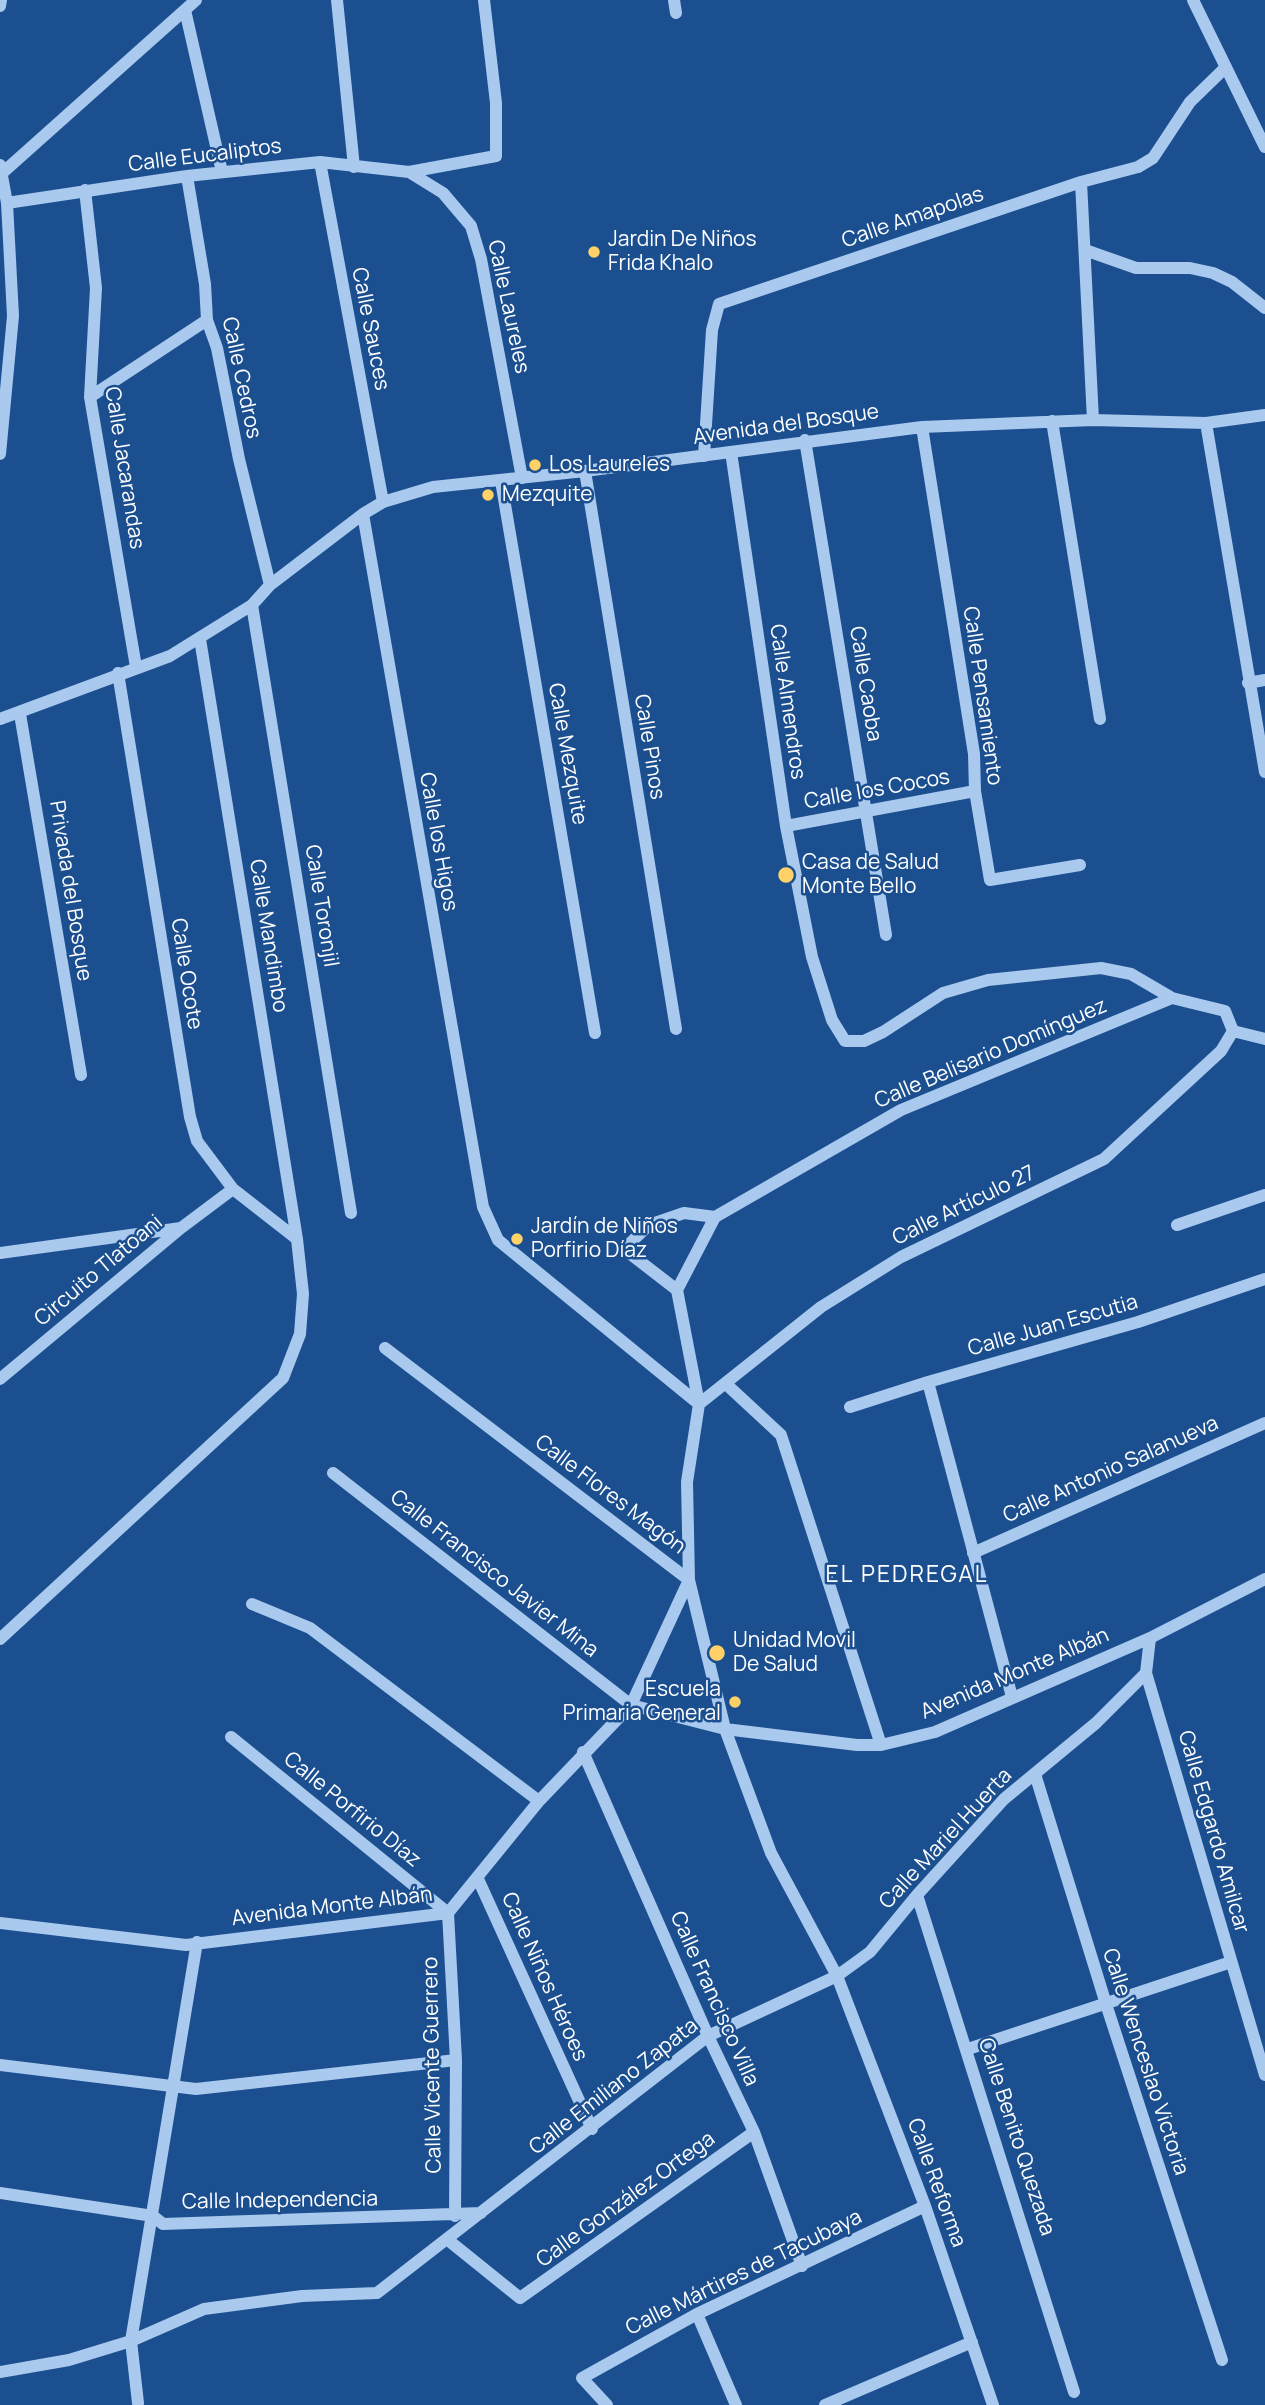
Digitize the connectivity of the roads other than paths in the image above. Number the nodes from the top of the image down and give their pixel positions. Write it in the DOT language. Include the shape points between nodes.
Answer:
graph roads {
  1 [pos="1,0"];
  2 [pos="196,0"];
  3 [pos="337,0"];
  4 [pos="484,0"];
  5 [pos="1193,0"];
  6 [pos="0,6"];
  7 [pos="185,10"];
  8 [pos="1226,67"];
  9 [pos="1265,147"];
  10 [pos="320,162"];
  11 [pos="354,167"];
  12 [pos="1,171"];
  13 [pos="222,172"];
  14 [pos="409,172"];
  15 [pos="187,176"];
  16 [pos="1081,182"];
  17 [pos="85,190"];
  18 [pos="6,203"];
  19 [pos="1085,250"];
  20 [pos="1265,308"];
  21 [pos="7,315"];
  22 [pos="207,320"];
  23 [pos="90,397"];
  24 [pos="1265,415"];
  25 [pos="1093,420"];
  26 [pos="1052,421"];
  27 [pos="1206,423"];
  28 [pos="922,426"];
  29 [pos="805,440"];
  30 [pos="731,452"];
  31 [pos="0,454"];
  32 [pos="704,456"];
  33 [pos="585,471"];
  34 [pos="522,478"];
  35 [pos="501,481"];
  36 [pos="383,502"];
  37 [pos="363,514"];
  38 [pos="270,585"];
  39 [pos="252,604"];
  40 [pos="200,639"];
  41 [pos="136,667"];
  42 [pos="118,673"];
  43 [pos="1265,680"];
  44 [pos="1248,683"];
  45 [pos="20,714"];
  46 [pos="0,719"];
  47 [pos="1100,719"];
  48 [pos="1265,772"];
  49 [pos="975,791"];
  50 [pos="867,813"];
  51 [pos="786,826"];
  52 [pos="1080,865"];
  53 [pos="886,935"];
  54 [pos="1172,998"];
  55 [pos="676,1029"];
  56 [pos="1233,1031"];
  57 [pos="595,1033"];
  58 [pos="1265,1039"];
  59 [pos="80,1075"];
  60 [pos="233,1189"];
  61 [pos="1265,1195"];
  62 [pos="351,1213"];
  63 [pos="715,1217"];
  64 [pos="1177,1224"];
  65 [pos="181,1228"];
  66 [pos="297,1239"];
  67 [pos="0,1253"];
  68 [pos="1265,1279"];
  69 [pos="677,1290"];
  70 [pos="385,1348"];
  71 [pos="0,1379"];
  72 [pos="928,1381"];
  73 [pos="726,1384"];
  74 [pos="699,1404"];
  75 [pos="850,1407"];
  76 [pos="1265,1423"];
  77 [pos="333,1473"];
  78 [pos="973,1553"];
  79 [pos="1265,1579"];
  80 [pos="689,1580"];
  81 [pos="252,1604"];
  82 [pos="1150,1638"];
  83 [pos="0,1639"];
  84 [pos="1146,1672"];
  85 [pos="1012,1697"];
  86 [pos="631,1705"];
  87 [pos="725,1729"];
  88 [pos="231,1737"];
  89 [pos="881,1745"];
  90 [pos="583,1752"];
  91 [pos="1035,1774"];
  92 [pos="539,1801"];
  93 [pos="478,1879"];
  94 [pos="917,1895"];
  95 [pos="448,1913"];
  96 [pos="0,1923"];
  97 [pos="198,1942"];
  98 [pos="1231,1962"];
  99 [pos="837,1976"];
  100 [pos="1106,2004"];
  101 [pos="708,2036"];
  102 [pos="968,2049"];
  103 [pos="456,2060"];
  104 [pos="0,2064"];
  105 [pos="1265,2075"];
  106 [pos="174,2084"];
  107 [pos="592,2129"];
  108 [pos="754,2132"];
  109 [pos="0,2193"];
  110 [pos="925,2206"];
  111 [pos="481,2213"];
  112 [pos="153,2216"];
  113 [pos="455,2216"];
  114 [pos="447,2240"];
  115 [pos="802,2266"];
  116 [pos="697,2314"];
  117 [pos="131,2341"];
  118 [pos="972,2342"];
  119 [pos="1222,2360"];
  120 [pos="0,2372"];
  121 [pos="1074,2392"];
  122 [pos="138,2403"];
  123 [pos="607,2405"];
  124 [pos="736,2405"];
  125 [pos="825,2405"];
  126 [pos="993,2405"];
  1 -- 6 [label="street"];
  2 -- 7 [label="street"];
  3 -- 11 [label="street"];
  4 -- 14 [label="street" via="496,103 496,156"];
  5 -- 8 [label="street"];
  7 -- 12 [label="street"];
  7 -- 13 [label="street"];
  8 -- 9 [label="street"];
  8 -- 16 [label="street, Calle Amapolas" via="1190,102 1153,158 1138,167"];
  10 -- 11 [label="street, Calle Eucaliptos"];
  10 -- 13 [label="street, Calle Eucaliptos"];
  10 -- 36 [label="street, Calle Sauces"];
  11 -- 14 [label="street, Calle Eucaliptos"];
  12 -- 18 [label="street"];
  13 -- 15 [label="street, Calle Eucaliptos"];
  14 -- 34 [label="street, Calle Laureles" via="443,193 471,226"];
  15 -- 17 [label="street, Calle Eucaliptos"];
  15 -- 22 [label="street, Calle Cedros"];
  16 -- 19 [label="street"];
  16 -- 32 [label="street, Calle Amapolas" via="719,304 712,330"];
  17 -- 18 [label="street, Calle Eucaliptos"];
  17 -- 23 [label="street, Calle Jacarandas" via="96,288"];
  18 -- 21 [label="street"];
  19 -- 20 [label="street" via="1136,268 1213,273"];
  19 -- 25 [label="street"];
  21 -- 31 [label="street"];
  22 -- 23 [label="street"];
  22 -- 38 [label="street, Calle Cedros"];
  23 -- 41 [label="street, Calle Jacarandas"];
  24 -- 27 [label="street, Avenida del Bosque"];
  25 -- 26 [label="street, Avenida del Bosque"];
  25 -- 27 [label="street, Avenida del Bosque"];
  26 -- 28 [label="street, Avenida del Bosque"];
  26 -- 47 [label="street"];
  27 -- 44 [label="street"];
  28 -- 29 [label="street, Avenida del Bosque"];
  28 -- 49 [label="street, Calle Pensamiento" via="974,754"];
  29 -- 30 [label="street, Avenida del Bosque"];
  29 -- 50 [label="street, Calle Caoba"];
  30 -- 32 [label="street, Avenida del Bosque"];
  30 -- 51 [label="street, Calle Almendros"];
  32 -- 33 [label="street, Avenida del Bosque"];
  33 -- 34 [label="street, Avenida del Bosque"];
  33 -- 55 [label="street, Calle Pinos"];
  34 -- 35 [label="street, Avenida del Bosque"];
  35 -- 36 [label="street, Avenida del Bosque" via="433,487"];
  35 -- 57 [label="street, Calle Mezquite"];
  36 -- 37 [label="street, Avenida del Bosque"];
  37 -- 38 [label="street, Avenida del Bosque"];
  37 -- 74 [label="street, Calle los Higos" via="483,1207 498,1240"];
  38 -- 39 [label="street, Avenida del Bosque"];
  39 -- 40 [label="street, Avenida del Bosque"];
  39 -- 62 [label="street, Calle Toronjil"];
  40 -- 41 [label="street, Avenida del Bosque" via="170,656"];
  40 -- 66 [label="street, Calle Mandimbo"];
  41 -- 42 [label="street, Avenida del Bosque"];
  42 -- 45 [label="street, Avenida del Bosque"];
  42 -- 60 [label="street, Calle Ocote" via="190,1117 197,1141"];
  43 -- 44 [label="street"];
  44 -- 48 [label="street"];
  45 -- 46 [label="street, Avenida del Bosque"];
  45 -- 59 [label="street, Privada del Bosque"];
  49 -- 50 [label="street, Calle los Cocos"];
  49 -- 52 [label="street, Calle Pensamiento" via="990,880"];
  50 -- 51 [label="street, Calle los Cocos"];
  50 -- 53 [label="street, Calle Caoba"];
  51 -- 54 [label="street, Calle Almendros" via="812,957 832,1020 845,1041 864,1041 943,993 988,980 1101,968 1131,974"];
  54 -- 56 [label="street" via="1225,1011"];
  54 -- 63 [label="street, Calle Belisario Domínguez" via="901,1110"];
  56 -- 58 [label="street"];
  56 -- 73 [label="street, Calle Artículo 27" via="1221,1051 1104,1159 901,1257 821,1307"];
  60 -- 65 [label="street"];
  60 -- 66 [label="street, Calle Ocote"];
  61 -- 64 [label="street"];
  63 -- 69 [label="street"];
  63 -- 69 [label="street" via="684,1213 649,1225 624,1249"];
  65 -- 67 [label="street, Circuito Tlatoani"];
  65 -- 71 [label="street, Circuito Tlatoani"];
  66 -- 83 [label="street, Calle Mandimbo" via="303,1294 300,1334 283,1378"];
  68 -- 72 [label="street, Calle Juan Escutia" via="1138,1322"];
  69 -- 74 [label="street"];
  70 -- 80 [label="street, Calle Flores Magón"];
  72 -- 75 [label="street, Calle Juan Escutia"];
  72 -- 78 [label="street"];
  73 -- 74 [label="street, Calle Artículo 27"];
  73 -- 89 [label="street" via="781,1435"];
  74 -- 80 [label="street" via="687,1482"];
  76 -- 78 [label="street, Calle Antonio Salanueva"];
  77 -- 86 [label="street, Calle Francisco Javier Mina"];
  78 -- 85 [label="street"];
  79 -- 82 [label="street, Avenida Monte Albán"];
  80 -- 86 [label="street"];
  80 -- 87 [label="street, Calle Flores Magón"];
  81 -- 92 [label="street" via="310,1628"];
  82 -- 84 [label="street, Calle Edgardo Amilcar"];
  82 -- 85 [label="street, Avenida Monte Albán"];
  84 -- 91 [label="street, Calle Mariel Huerta" via="1096,1723"];
  84 -- 98 [label="street, Calle Edgardo Amilcar"];
  85 -- 89 [label="street, Avenida Monte Albán" via="935,1732"];
  86 -- 87 [label="street, Avenida Monte Albán"];
  86 -- 90 [label="street, Avenida Monte Albán"];
  87 -- 89 [label="street, Avenida Monte Albán"];
  87 -- 99 [label="street, Calle Flores Magón" via="771,1853"];
  88 -- 95 [label="street, Calle Porfirio Díaz"];
  90 -- 92 [label="street, Avenida Monte Albán"];
  90 -- 101 [label="street, Calle Francisco Villa"];
  91 -- 94 [label="street, Calle Mariel Huerta" via="1004,1799"];
  91 -- 100 [label="street, Calle Wenceslao Victoria"];
  92 -- 93 [label="street, Avenida Monte Albán"];
  93 -- 95 [label="street, Avenida Monte Albán"];
  93 -- 107 [label="street, Calle Niños Héroes"];
  94 -- 99 [label="street, Calle Mariel Huerta" via="870,1952"];
  94 -- 102 [label="street, Calle Benito Quezada"];
  95 -- 97 [label="street, Avenida Monte Albán"];
  95 -- 103 [label="street, Calle Vicente Guerrero"];
  96 -- 97 [label="street, Avenida Monte Albán" via="186,1945"];
  97 -- 106 [label="street"];
  98 -- 100 [label="street"];
  98 -- 105 [label="street, Calle Edgardo Amilcar"];
  99 -- 101 [label="street, Calle Emiliano Zapata"];
  99 -- 110 [label="street, Calle Reforma"];
  100 -- 102 [label="street"];
  100 -- 119 [label="street, Calle Wenceslao Victoria"];
  101 -- 107 [label="street, Calle Emiliano Zapata"];
  101 -- 108 [label="street, Calle Francisco Villa"];
  102 -- 121 [label="street, Calle Benito Quezada"];
  103 -- 106 [label="street" via="195,2089"];
  103 -- 113 [label="street, Calle Vicente Guerrero"];
  104 -- 106 [label="street"];
  106 -- 112 [label="street"];
  107 -- 111 [label="street, Calle Emiliano Zapata"];
  108 -- 114 [label="street, Calle González Ortega" via="520,2298"];
  108 -- 115 [label="street, Calle Francisco Villa"];
  109 -- 112 [label="street, Calle Independencia"];
  110 -- 115 [label="street, Calle Mártires de Tacubaya"];
  110 -- 118 [label="street, Calle Reforma"];
  111 -- 113 [label="street, Calle Independencia"];
  111 -- 114 [label="street"];
  112 -- 113 [label="street, Calle Independencia" via="163,2224"];
  112 -- 117 [label="street"];
  114 -- 117 [label="street" via="377,2293 302,2296 204,2309"];
  115 -- 116 [label="street, Calle Mártires de Tacubaya"];
  116 -- 123 [label="street, Calle Mártires de Tacubaya" via="582,2378"];
  116 -- 124 [label="street"];
  117 -- 120 [label="street" via="69,2360"];
  117 -- 122 [label="street"];
  118 -- 125 [label="street"];
  118 -- 126 [label="street, Calle Reforma"];
}
